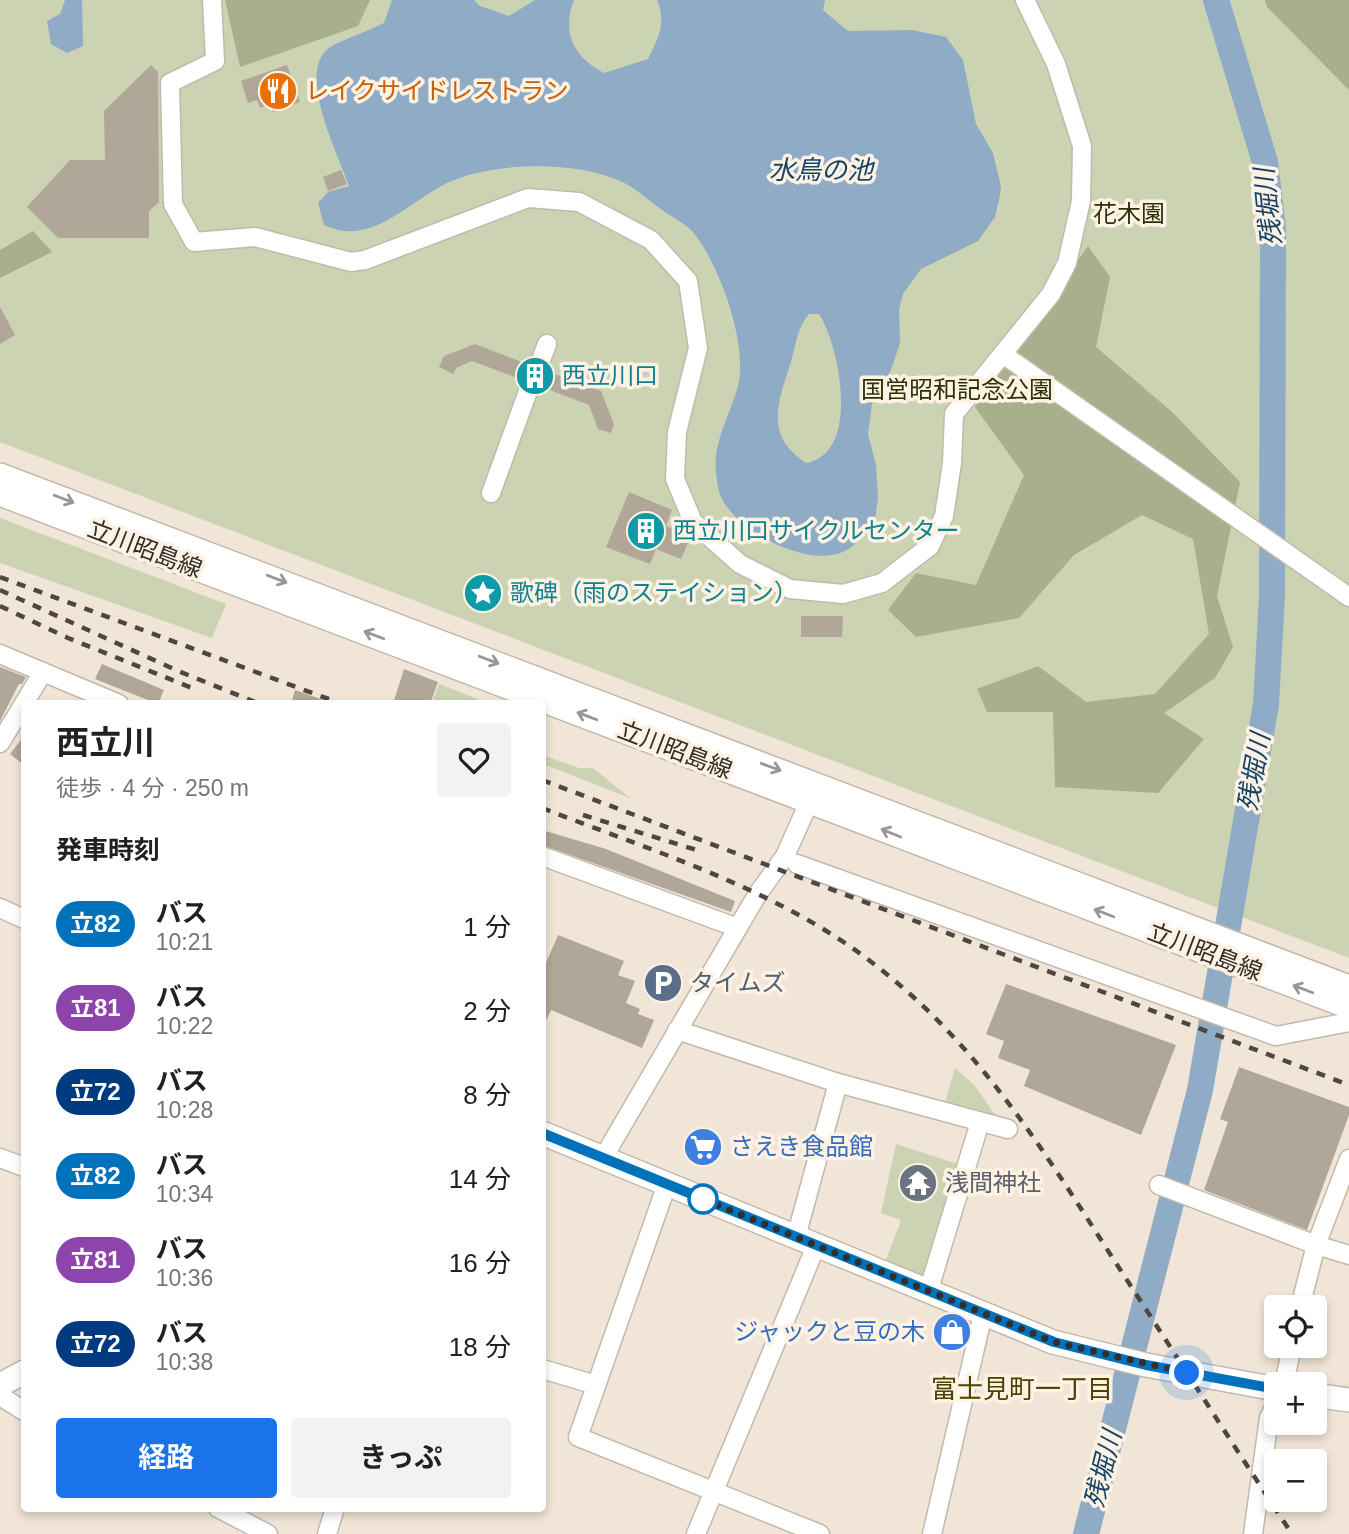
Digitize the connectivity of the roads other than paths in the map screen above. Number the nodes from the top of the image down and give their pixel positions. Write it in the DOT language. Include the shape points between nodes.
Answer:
graph roads {
  1 [pos="212,0"];
  2 [pos="1025,0"];
  3 [pos="547,344"];
  4 [pos="1004,355"];
  5 [pos="0,475"];
  6 [pos="491,493"];
  7 [pos="0,494"];
  8 [pos="1349,597"];
  9 [pos="0,654"];
  10 [pos="43,672"];
  11 [pos="26,700"];
  12 [pos="110,700"];
  13 [pos="21,708"];
  14 [pos="0,743"];
  15 [pos="814,793"];
  16 [pos="546,857"];
  17 [pos="797,864"];
  18 [pos="0,908"];
  19 [pos="21,918"];
  20 [pos="738,928"];
  21 [pos="1258,962"];
  22 [pos="1349,987"];
  23 [pos="1349,1007"];
  24 [pos="1349,1022"];
  25 [pos="677,1030"];
  26 [pos="838,1083"];
  27 [pos="980,1122"];
  28 [pos="1008,1129"];
  29 [pos="546,1135"];
  30 [pos="0,1158"];
  31 [pos="603,1158"];
  32 [pos="1349,1159"];
  33 [pos="21,1166"];
  34 [pos="667,1184"];
  35 [pos="1159,1185"];
  36 [pos="806,1241"];
  37 [pos="1316,1245"];
  38 [pos="1349,1255"];
  39 [pos="928,1292"];
  40 [pos="1303,1295"];
  41 [pos="982,1314"];
  42 [pos="546,1370"];
  43 [pos="21,1374"];
  44 [pos="0,1385"];
  45 [pos="596,1385"];
  46 [pos="1264,1387"];
  47 [pos="0,1396"];
  48 [pos="1327,1397"];
  49 [pos="1349,1400"];
  50 [pos="21,1409"];
  51 [pos="1266,1435"];
  52 [pos="713,1492"];
  53 [pos="226,1512"];
  54 [pos="334,1512"];
  55 [pos="781,1527"];
  56 [pos="268,1534"];
  57 [pos="327,1534"];
  58 [pos="696,1534"];
  59 [pos="820,1534"];
  60 [pos="932,1534"];
  61 [pos="1254,1534"];
  1 -- 4 [label="street" via="215,61 170,83 173,204 194,242 255,237 351,262 528,198 579,202 651,240 688,281 698,348 677,432 675,479 682,501 693,522 740,564 790,589 843,594 882,583 930,546 944,516 954,414"];
  2 -- 4 [label="street" via="1056,64 1082,146 1081,201 1067,263 1051,294"];
  3 -- 6 [label="street"];
  4 -- 8 [label="street"];
  5 -- 15 [label="main road, 立川昭島線, one-way"];
  15 -- 7 [label="main road, 立川昭島線, one-way"];
  9 -- 10 [label="street"];
  10 -- 11 [label="street"];
  10 -- 12 [label="street"];
  13 -- 14 [label="street"];
  15 -- 20 [label="street" via="785,856"];
  15 -- 21 [label="main road, 立川昭島線"];
  16 -- 20 [label="street"];
  17 -- 24 [label="street" via="1276,1036"];
  18 -- 19 [label="street"];
  20 -- 25 [label="street"];
  21 -- 22 [label="main road, 立川昭島線"];
  23 -- 21 [label="main road, 立川昭島線, one-way"];
  25 -- 26 [label="street"];
  25 -- 31 [label="street"];
  26 -- 27 [label="street"];
  26 -- 36 [label="street"];
  27 -- 28 [label="street"];
  27 -- 39 [label="street"];
  29 -- 31 [label="main road"];
  30 -- 33 [label="street"];
  31 -- 34 [label="main road"];
  32 -- 37 [label="street"];
  34 -- 36 [label="main road"];
  34 -- 45 [label="street"];
  35 -- 37 [label="street"];
  36 -- 39 [label="main road"];
  36 -- 52 [label="street"];
  37 -- 38 [label="street"];
  37 -- 40 [label="street"];
  39 -- 41 [label="main road"];
  41 -- 46 [label="main road" via="1054,1342 1108,1356"];
  41 -- 60 [label="street"];
  42 -- 45 [label="street"];
  43 -- 44 [label="main road"];
  45 -- 52 [label="street" via="578,1437"];
  47 -- 50 [label="street"];
  48 -- 49 [label="main road"];
  51 -- 61 [label="street"];
  52 -- 55 [label="street"];
  52 -- 58 [label="street"];
  53 -- 56 [label="street"];
  54 -- 57 [label="street"];
  55 -- 59 [label="street"];
}
